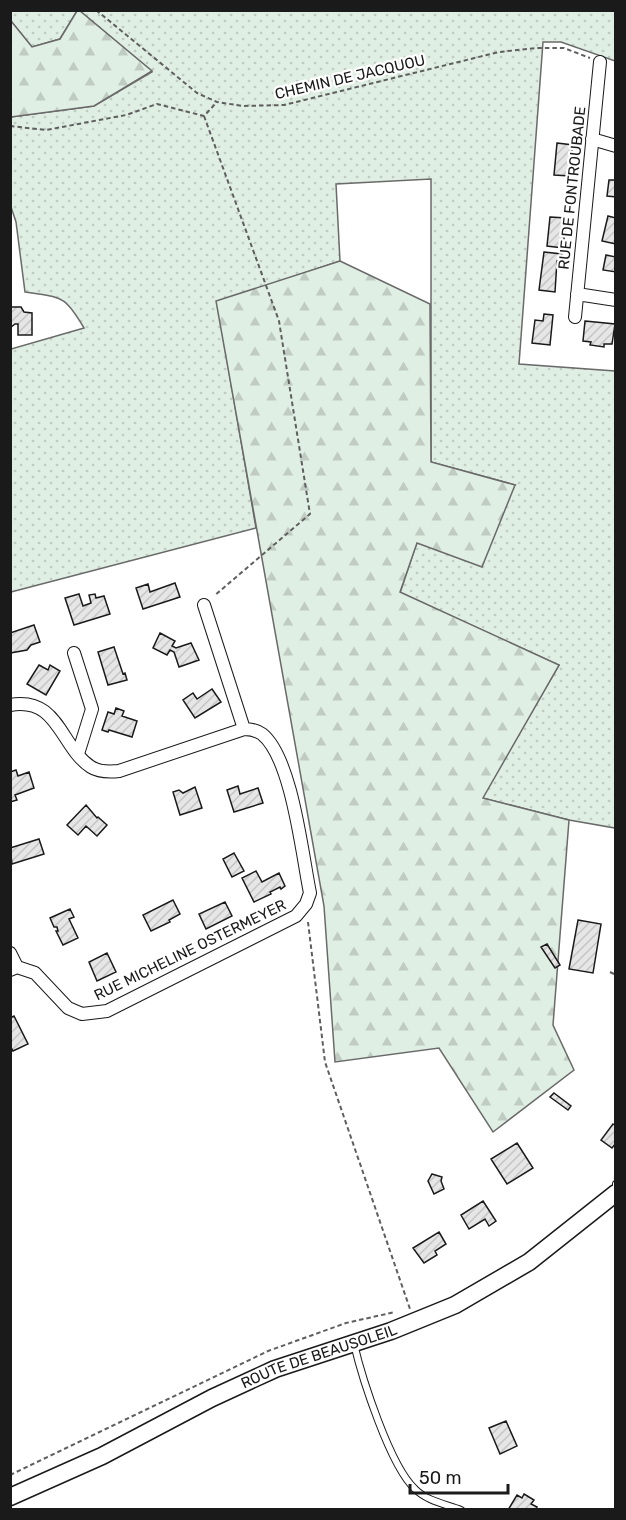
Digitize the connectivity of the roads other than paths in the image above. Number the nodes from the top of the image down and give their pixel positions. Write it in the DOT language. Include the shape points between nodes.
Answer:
graph roads {
  1 [pos="600,62"];
  2 [pos="592,139"];
  3 [pos="615,146"];
  4 [pos="577,294"];
  5 [pos="615,300"];
  6 [pos="575,317"];
  7 [pos="204,605"];
  8 [pos="74,653"];
  9 [pos="10,705"];
  10 [pos="244,729"];
  11 [pos="78,754"];
  12 [pos="10,953"];
  13 [pos="14,968"];
  14 [pos="615,1193"];
  15 [pos="353,1343"];
  16 [pos="10,1497"];
  17 [pos="461,1509"];
  1 -- 2 [label="street, RUE DE FONTROUBADE"];
  2 -- 3 [label="street"];
  2 -- 4 [label="street, RUE DE FONTROUBADE"];
  4 -- 5 [label="street"];
  4 -- 6 [label="street, RUE DE FONTROUBADE"];
  7 -- 10 [label="street"];
  8 -- 11 [label="street" via="92,709"];
  9 -- 11 [label="street" via="37,705"];
  10 -- 11 [label="street" via="119,771 92,768"];
  10 -- 13 [label="street, RUE MICHELINE OSTERMEYER" via="254,730 269,742 285,772 310,892 296,916 106,1011 92,1014 69,1008 35,973"];
  12 -- 13 [label="street"];
  14 -- 15 [label="main road, ROUTE DE BEAUSOLEIL" via="529,1262 482,1291 433,1315"];
  15 -- 16 [label="main road, ROUTE DE BEAUSOLEIL" via="248,1381 112,1451"];
  15 -- 17 [label="lane" via="380,1425 404,1477 426,1498"];
}
